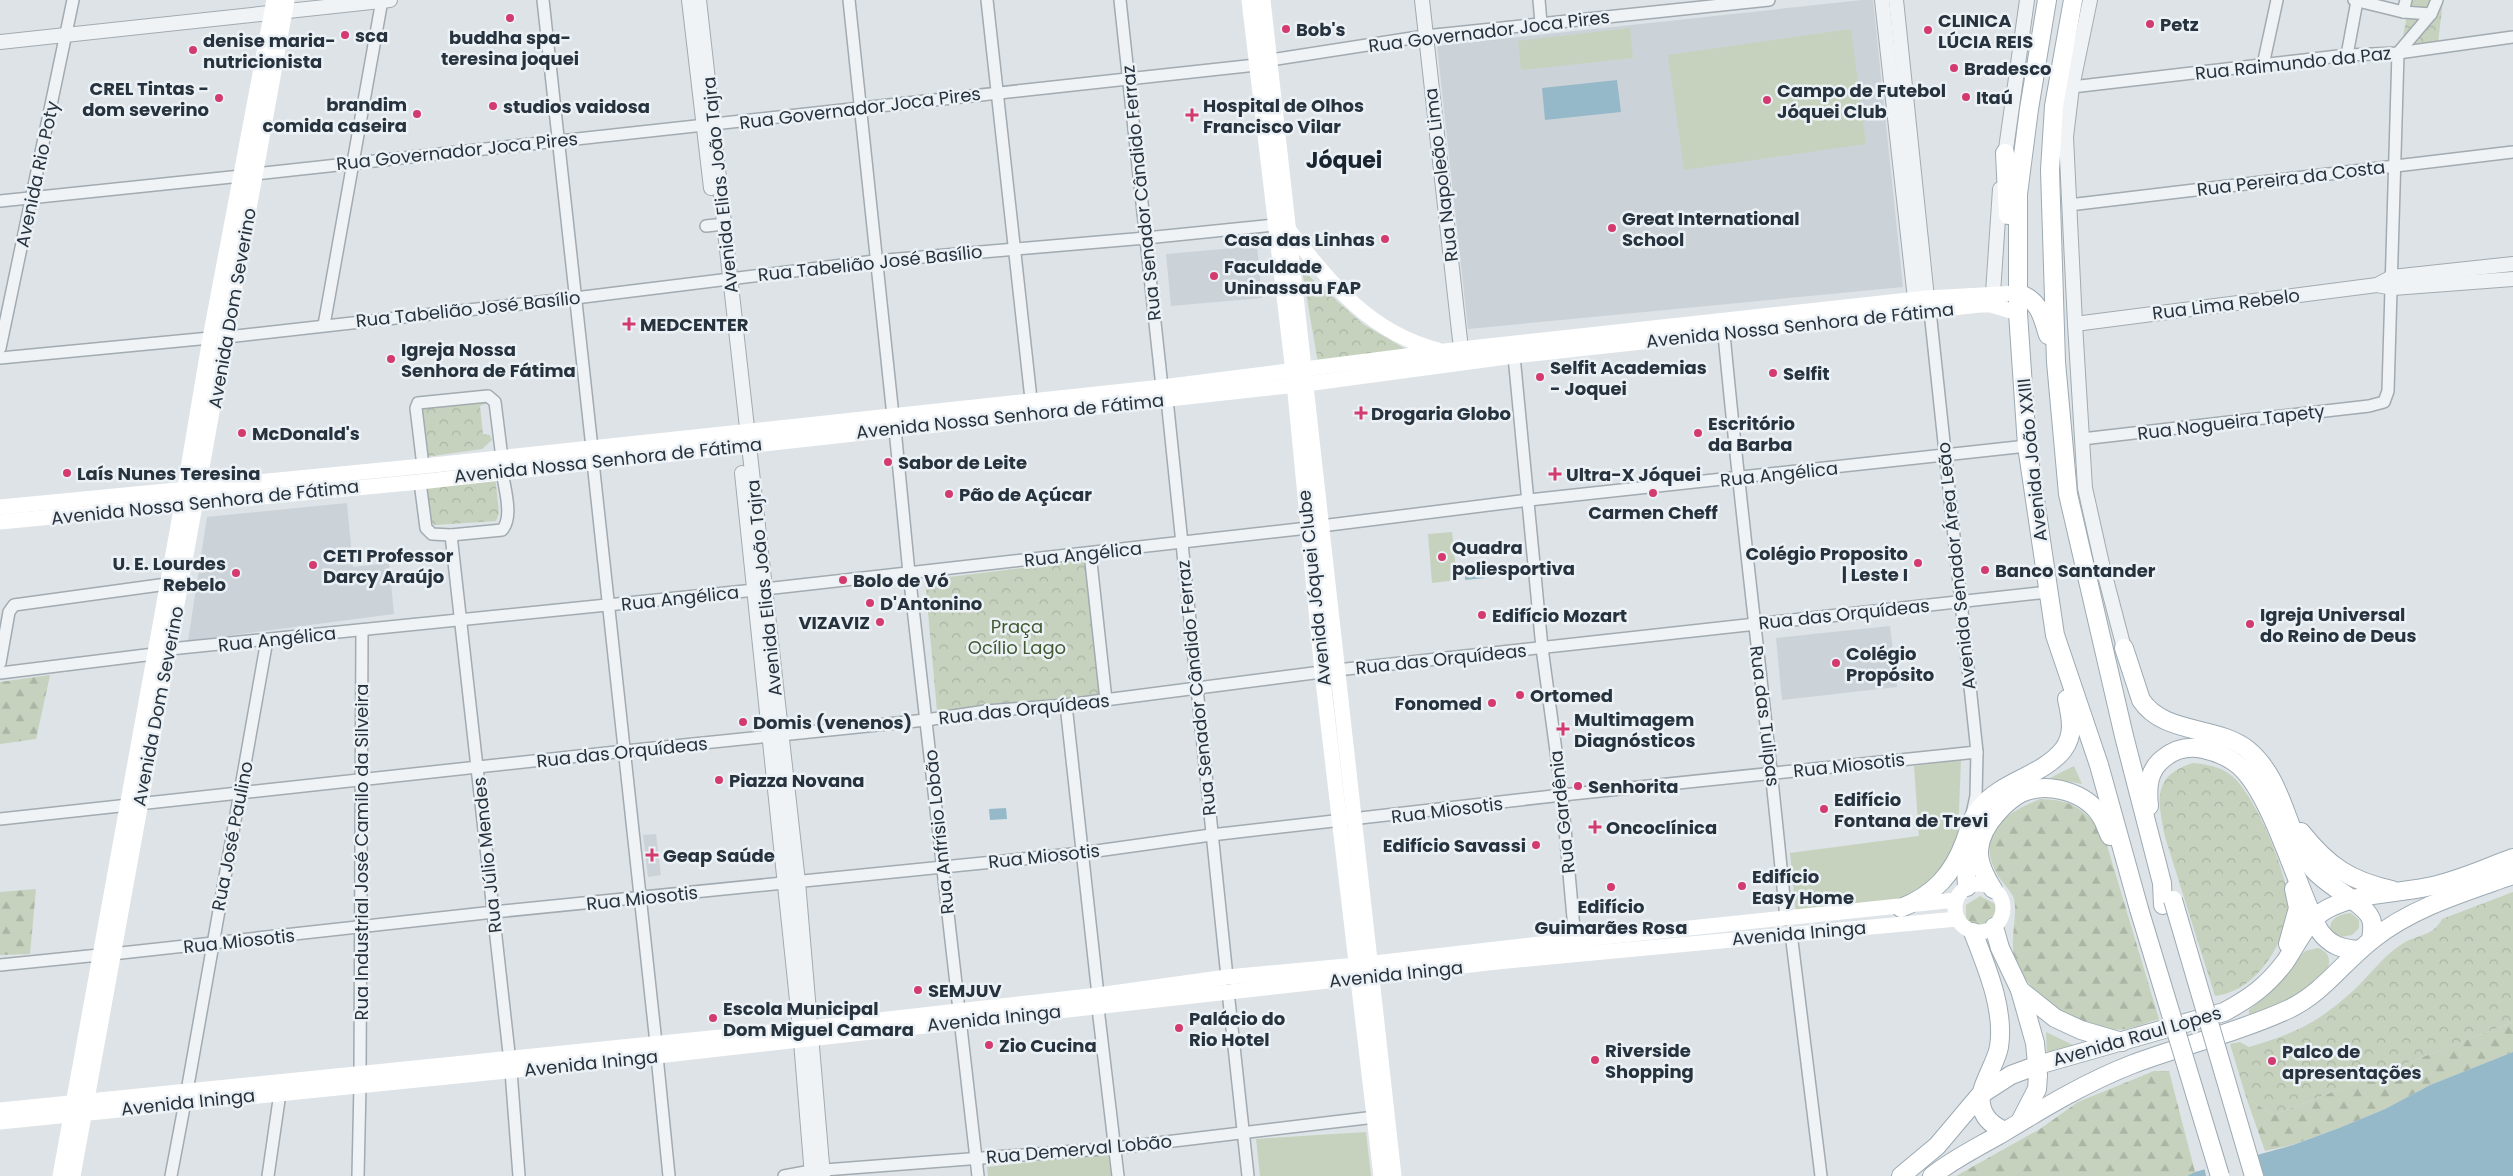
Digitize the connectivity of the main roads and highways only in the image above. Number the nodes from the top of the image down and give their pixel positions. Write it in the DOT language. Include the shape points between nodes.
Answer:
graph roads {
  1 [pos="1249,0"];
  2 [pos="1262,0"];
  3 [pos="2047,0"];
  4 [pos="2075,1"];
  5 [pos="279,7"];
  6 [pos="1263,62"];
  7 [pos="2005,154"];
  8 [pos="248,175"];
  9 [pos="1281,227"];
  10 [pos="2017,268"];
  11 [pos="2018,292"];
  12 [pos="1924,303"];
  13 [pos="2018,313"];
  14 [pos="1444,351"];
  15 [pos="2056,362"];
  16 [pos="1299,378"];
  17 [pos="1165,393"];
  18 [pos="894,422"];
  19 [pos="502,464"];
  20 [pos="190,496"];
  21 [pos="0,507"];
  22 [pos="0,522"];
  23 [pos="2055,635"];
  24 [pos="2124,736"];
  25 [pos="133,805"];
  26 [pos="2289,818"];
  27 [pos="1965,842"];
  28 [pos="2152,846"];
  29 [pos="2288,857"];
  30 [pos="2513,858"];
  31 [pos="2513,875"];
  32 [pos="1967,887"];
  33 [pos="1993,889"];
  34 [pos="2399,892"];
  35 [pos="2351,899"];
  36 [pos="1956,900"];
  37 [pos="2168,902"];
  38 [pos="1902,908"];
  39 [pos="2140,909"];
  40 [pos="1957,919"];
  41 [pos="2313,919"];
  42 [pos="1788,926"];
  43 [pos="1994,927"];
  44 [pos="1973,932"];
  45 [pos="2366,945"];
  46 [pos="1365,971"];
  47 [pos="2270,979"];
  48 [pos="2020,990"];
  49 [pos="2123,1042"];
  50 [pos="2038,1065"];
  51 [pos="1980,1096"];
  52 [pos="79,1107"];
  53 [pos="0,1110"];
  54 [pos="0,1122"];
  55 [pos="2012,1127"];
  56 [pos="60,1176"];
  57 [pos="73,1176"];
  58 [pos="1382,1176"];
  59 [pos="1394,1176"];
  60 [pos="1901,1176"];
  61 [pos="1932,1176"];
  62 [pos="2220,1176"];
  63 [pos="2242,1176"];
  64 [pos="2254,1176"];
  1 -- 6 [label="main road, Avenida Jóquei Clube"];
  2 -- 6 [label="main road, Avenida Jóquei Clube"];
  3 -- 10 [label="main road, Avenida João XXIII" via="2028,109 2018,194"];
  4 -- 15 [label="main road, Avenida João XXIII" via="2054,106 2051,160"];
  5 -- 8 [label="main road, Avenida Dom Severino"];
  6 -- 9 [label="main road, Avenida Jóquei Clube"];
  7 -- 10 [label="main road" via="2010,249"];
  8 -- 20 [label="main road, Avenida Dom Severino" via="227,336"];
  8 -- 20 [label="main road, Avenida Dom Severino" via="210,338"];
  9 -- 14 [label="main road" via="1357,309 1407,339"];
  9 -- 16 [label="main road, Avenida Jóquei Clube"];
  10 -- 11 [label="main road, Avenida João XXIII"];
  11 -- 12 [label="main road, Avenida Nossa Senhora de Fátima"];
  11 -- 13 [label="main road, Avenida João XXIII"];
  11 -- 15 [label="main road" via="2037,304 2043,315"];
  12 -- 13 [label="main road, Avenida Nossa Senhora de Fátima" via="1991,305"];
  12 -- 14 [label="main road, Avenida Nossa Senhora de Fátima"];
  12 -- 16 [label="main road, Avenida Nossa Senhora de Fátima" via="1724,334"];
  13 -- 23 [label="main road, Avenida João XXIII" via="2028,446"];
  14 -- 16 [label="main road, Avenida Nossa Senhora de Fátima"];
  15 -- 24 [label="main road, Avenida João XXIII" via="2068,494"];
  16 -- 17 [label="main road, Avenida Nossa Senhora de Fátima"];
  16 -- 46 [label="main road, Avenida Jóquei Clube" via="1329,671"];
  17 -- 18 [label="main road, Avenida Nossa Senhora de Fátima"];
  17 -- 18 [label="main road, Avenida Nossa Senhora de Fátima" via="1031,400"];
  18 -- 19 [label="main road, Avenida Nossa Senhora de Fátima"];
  19 -- 20 [label="main road, Avenida Nossa Senhora de Fátima" via="423,466"];
  19 -- 20 [label="main road, Avenida Nossa Senhora de Fátima" via="420,482"];
  20 -- 21 [label="main road, Avenida Nossa Senhora de Fátima"];
  20 -- 22 [label="main road, Avenida Nossa Senhora de Fátima"];
  20 -- 25 [label="main road, Avenida Dom Severino" via="167,584 154,654"];
  20 -- 25 [label="main road, Avenida Dom Severino" via="170,649"];
  23 -- 27 [label="main road" via="2072,723 2070,738 2062,751 2048,763 1981,806 1970,821"];
  23 -- 39 [label="main road, Avenida João XXIII" via="2099,765"];
  24 -- 26 [label="main road" via="2128,700 2124,648 2146,707 2161,718 2225,737 2248,750 2266,770"];
  24 -- 28 [label="main road, Avenida João XXIII"];
  25 -- 52 [label="main road, Avenida Dom Severino"];
  26 -- 34 [label="main road" via="2316,852 2334,868"];
  26 -- 35 [label="main road" via="2305,858 2325,882"];
  27 -- 32 [label="main road"];
  27 -- 38 [label="main road" via="1940,886 1921,900"];
  28 -- 29 [label="main road" via="2147,788 2152,772 2172,752 2194,747 2219,752 2239,765 2264,801"];
  28 -- 37 [label="main road, Avenida João XXIII"];
  29 -- 41 [label="main road"];
  29 -- 47 [label="main road" via="2298,908 2291,939"];
  30 -- 34 [label="main road, Avenida Raul Lopes" via="2446,882"];
  31 -- 45 [label="main road, Avenida Raul Lopes" via="2414,913"];
  32 -- 33 [label="main road" via="1981,884"];
  32 -- 36 [label="main road"];
  33 -- 39 [label="main road" via="1984,872 1979,850 1990,821 2007,802 2022,793 2049,787 2087,801 2102,817"];
  33 -- 43 [label="main road" via="1999,894 2003,908"];
  34 -- 35 [label="main road, Avenida Raul Lopes"];
  35 -- 41 [label="main road, Avenida Raul Lopes"];
  35 -- 45 [label="main road" via="2370,917 2373,926"];
  36 -- 38 [label="main road, Avenida Ininga"];
  36 -- 40 [label="main road"];
  37 -- 63 [label="main road"];
  37 -- 64 [label="main road, bridge"];
  38 -- 42 [label="main road, Avenida Ininga"];
  39 -- 62 [label="main road, bridge"];
  40 -- 42 [label="main road, Avenida Ininga"];
  40 -- 44 [label="main road"];
  41 -- 45 [label="main road" via="2326,939 2335,946"];
  41 -- 47 [label="main road, Avenida Raul Lopes"];
  42 -- 46 [label="main road, Avenida Ininga"];
  42 -- 46 [label="main road, Avenida Ininga" via="1575,940"];
  43 -- 44 [label="main road" via="1988,931"];
  43 -- 48 [label="main road"];
  44 -- 51 [label="main road" via="1986,968 2001,1030 1994,1065"];
  45 -- 55 [label="main road, Avenida Raul Lopes" via="2320,988 2295,1005 2132,1065"];
  46 -- 52 [label="main road, Avenida Ininga" via="510,1065"];
  46 -- 58 [label="main road, Avenida Jóquei Clube"];
  46 -- 59 [label="main road, Avenida Jóquei Clube"];
  47 -- 49 [label="main road, Avenida Raul Lopes" via="2260,991 2224,1012"];
  48 -- 49 [label="main road" via="2055,1018 2081,1030"];
  48 -- 50 [label="main road" via="2031,1023"];
  49 -- 50 [label="main road, Avenida Raul Lopes"];
  50 -- 51 [label="main road, Avenida Raul Lopes" via="2011,1076"];
  50 -- 55 [label="main road" via="2034,1096"];
  51 -- 55 [label="main road" via="1987,1119"];
  51 -- 60 [label="main road, Avenida Raul Lopes" via="1937,1146"];
  52 -- 53 [label="main road, Avenida Ininga"];
  52 -- 54 [label="main road, Avenida Ininga"];
  52 -- 56 [label="main road, Avenida Dom Severino"];
  52 -- 57 [label="main road, Avenida Dom Severino"];
  55 -- 61 [label="main road, Avenida Raul Lopes"];
}
